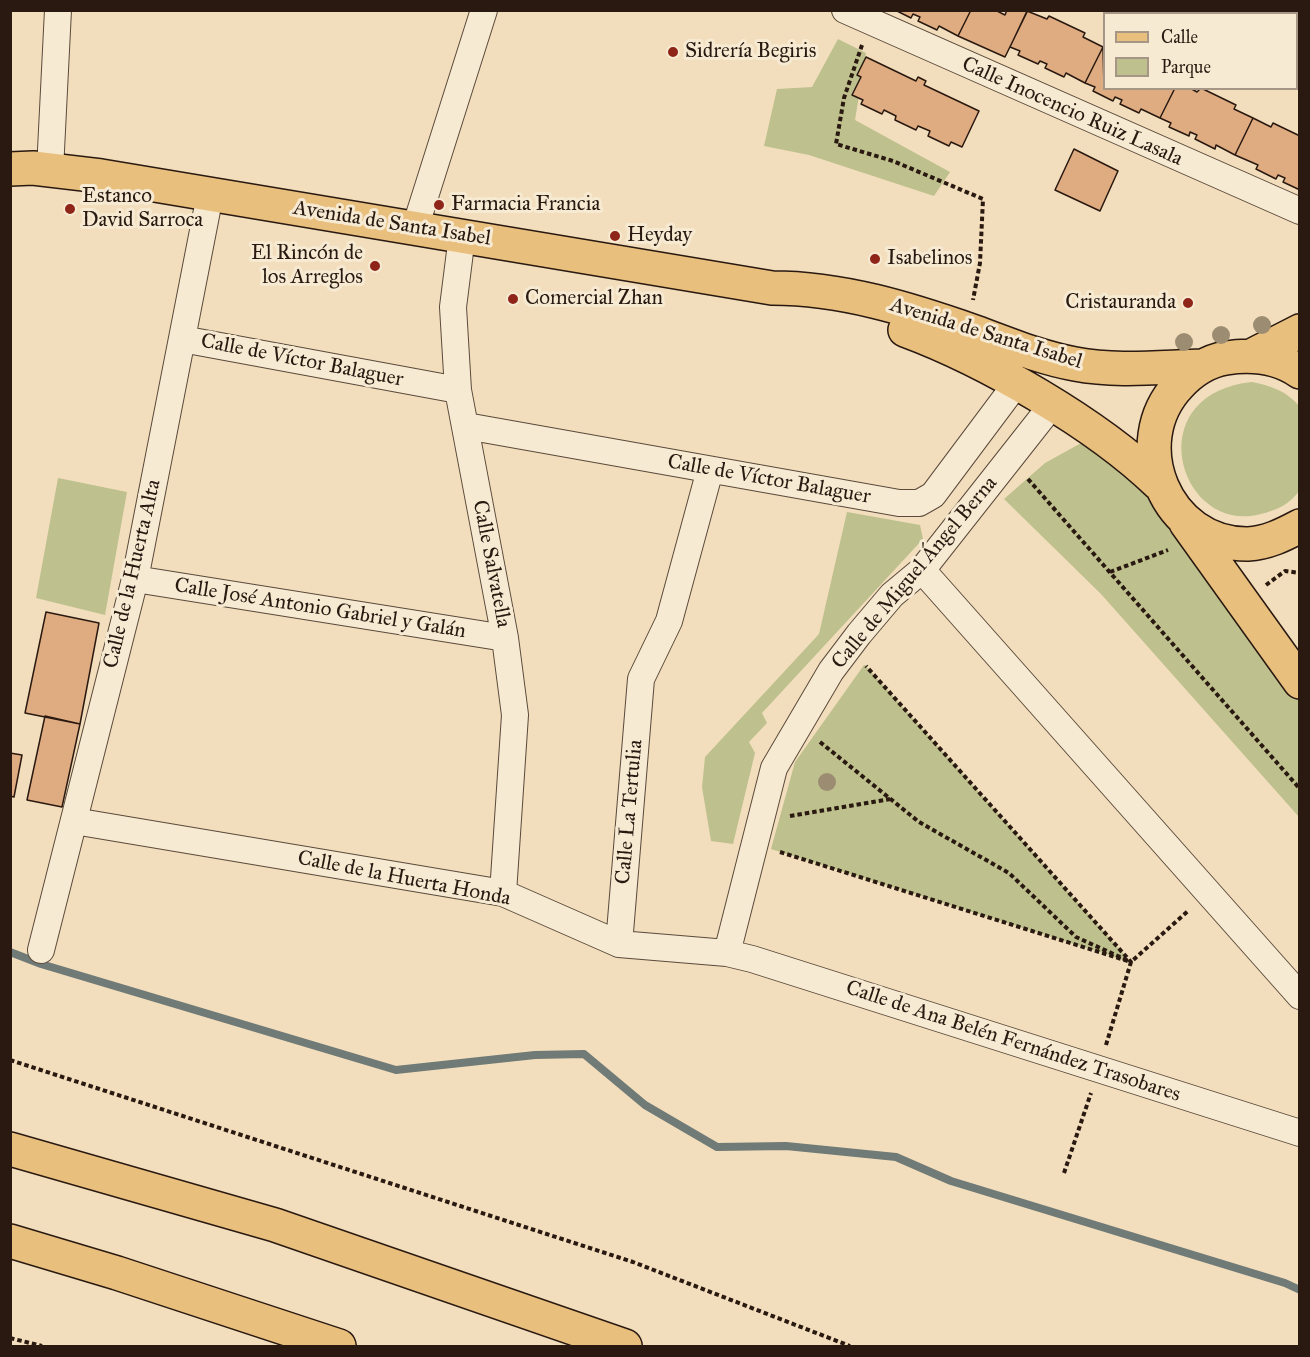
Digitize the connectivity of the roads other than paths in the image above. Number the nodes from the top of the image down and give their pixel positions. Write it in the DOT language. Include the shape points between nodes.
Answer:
graph roads {
  1 [pos="58,10"];
  2 [pos="484,10"];
  3 [pos="845,10"];
  4 [pos="10,169"];
  5 [pos="50,170"];
  6 [pos="210,195"];
  7 [pos="1299,211"];
  8 [pos="416,228"];
  9 [pos="462,236"];
  10 [pos="772,288"];
  11 [pos="1299,331"];
  12 [pos="182,339"];
  13 [pos="1255,354"];
  14 [pos="1202,366"];
  15 [pos="1299,372"];
  16 [pos="1016,384"];
  17 [pos="458,390"];
  18 [pos="1052,405"];
  19 [pos="466,426"];
  20 [pos="710,470"];
  21 [pos="1159,484"];
  22 [pos="1299,526"];
  23 [pos="1190,529"];
  24 [pos="922,570"];
  25 [pos="135,579"];
  26 [pos="505,638"];
  27 [pos="1299,682"];
  28 [pos="74,821"];
  29 [pos="504,893"];
  30 [pos="619,944"];
  31 [pos="41,950"];
  32 [pos="727,953"];
  33 [pos="1299,996"];
  34 [pos="1299,1133"];
  35 [pos="10,1149"];
  36 [pos="10,1240"];
  37 [pos="339,1347"];
  38 [pos="625,1347"];
  1 -- 5 [label="street"];
  2 -- 8 [label="street"];
  3 -- 7 [label="street, Calle Inocencio Ruiz Lasala"];
  4 -- 5 [label="main road, Avenida de Santa Isabel"];
  5 -- 6 [label="main road, Avenida de Santa Isabel"];
  6 -- 8 [label="main road, Avenida de Santa Isabel"];
  6 -- 12 [label="street, Calle de la Huerta Alta"];
  8 -- 9 [label="main road, Avenida de Santa Isabel"];
  9 -- 10 [label="main road, Avenida de Santa Isabel"];
  9 -- 17 [label="street, Calle Salvatella" via="453,307"];
  10 -- 14 [label="main road, Avenida de Santa Isabel" via="852,295 1074,364 1121,369"];
  10 -- 16 [label="main road, Avenida de Santa Isabel" via="939,343"];
  11 -- 13 [label="main road"];
  12 -- 17 [label="street, Calle de Víctor Balaguer"];
  12 -- 25 [label="street, Calle de la Huerta Alta"];
  13 -- 14 [label="main road"];
  13 -- 15 [label="main road"];
  14 -- 21 [label="main road" via="1186,378 1161,409 1152,448"];
  16 -- 18 [label="main road, Avenida de Santa Isabel"];
  16 -- 20 [label="street, Calle de Víctor Balaguer" via="933,495 919,503"];
  17 -- 19 [label="street, Calle Salvatella"];
  18 -- 21 [label="main road, Avenida de Santa Isabel" via="1109,441"];
  18 -- 24 [label="street, Calle de Miguel Ángel Berna"];
  19 -- 20 [label="street, Calle de Víctor Balaguer"];
  19 -- 26 [label="street, Calle Salvatella"];
  20 -- 30 [label="street, Calle La Tertulia" via="669,621 641,679"];
  21 -- 23 [label="main road"];
  22 -- 23 [label="main road" via="1277,538 1248,544"];
  23 -- 27 [label="main road"];
  24 -- 32 [label="street, Calle de Miguel Ángel Berna" via="892,595 845,653 774,768"];
  24 -- 33 [label="street"];
  25 -- 26 [label="street, Calle José Antonio Gabriel y Galán"];
  25 -- 28 [label="street, Calle de la Huerta Alta"];
  26 -- 29 [label="street, Calle Salvatella" via="515,715"];
  28 -- 29 [label="street, Calle de la Huerta Honda"];
  28 -- 31 [label="street, Calle de la Huerta Alta"];
  29 -- 30 [label="street, Calle de la Huerta Honda"];
  30 -- 32 [label="street, Calle de la Huerta Honda"];
  32 -- 34 [label="street, Calle de Ana Belén Fernández Trasobares"];
  35 -- 38 [label="main road" via="275,1225"];
  36 -- 37 [label="main road"];
}
